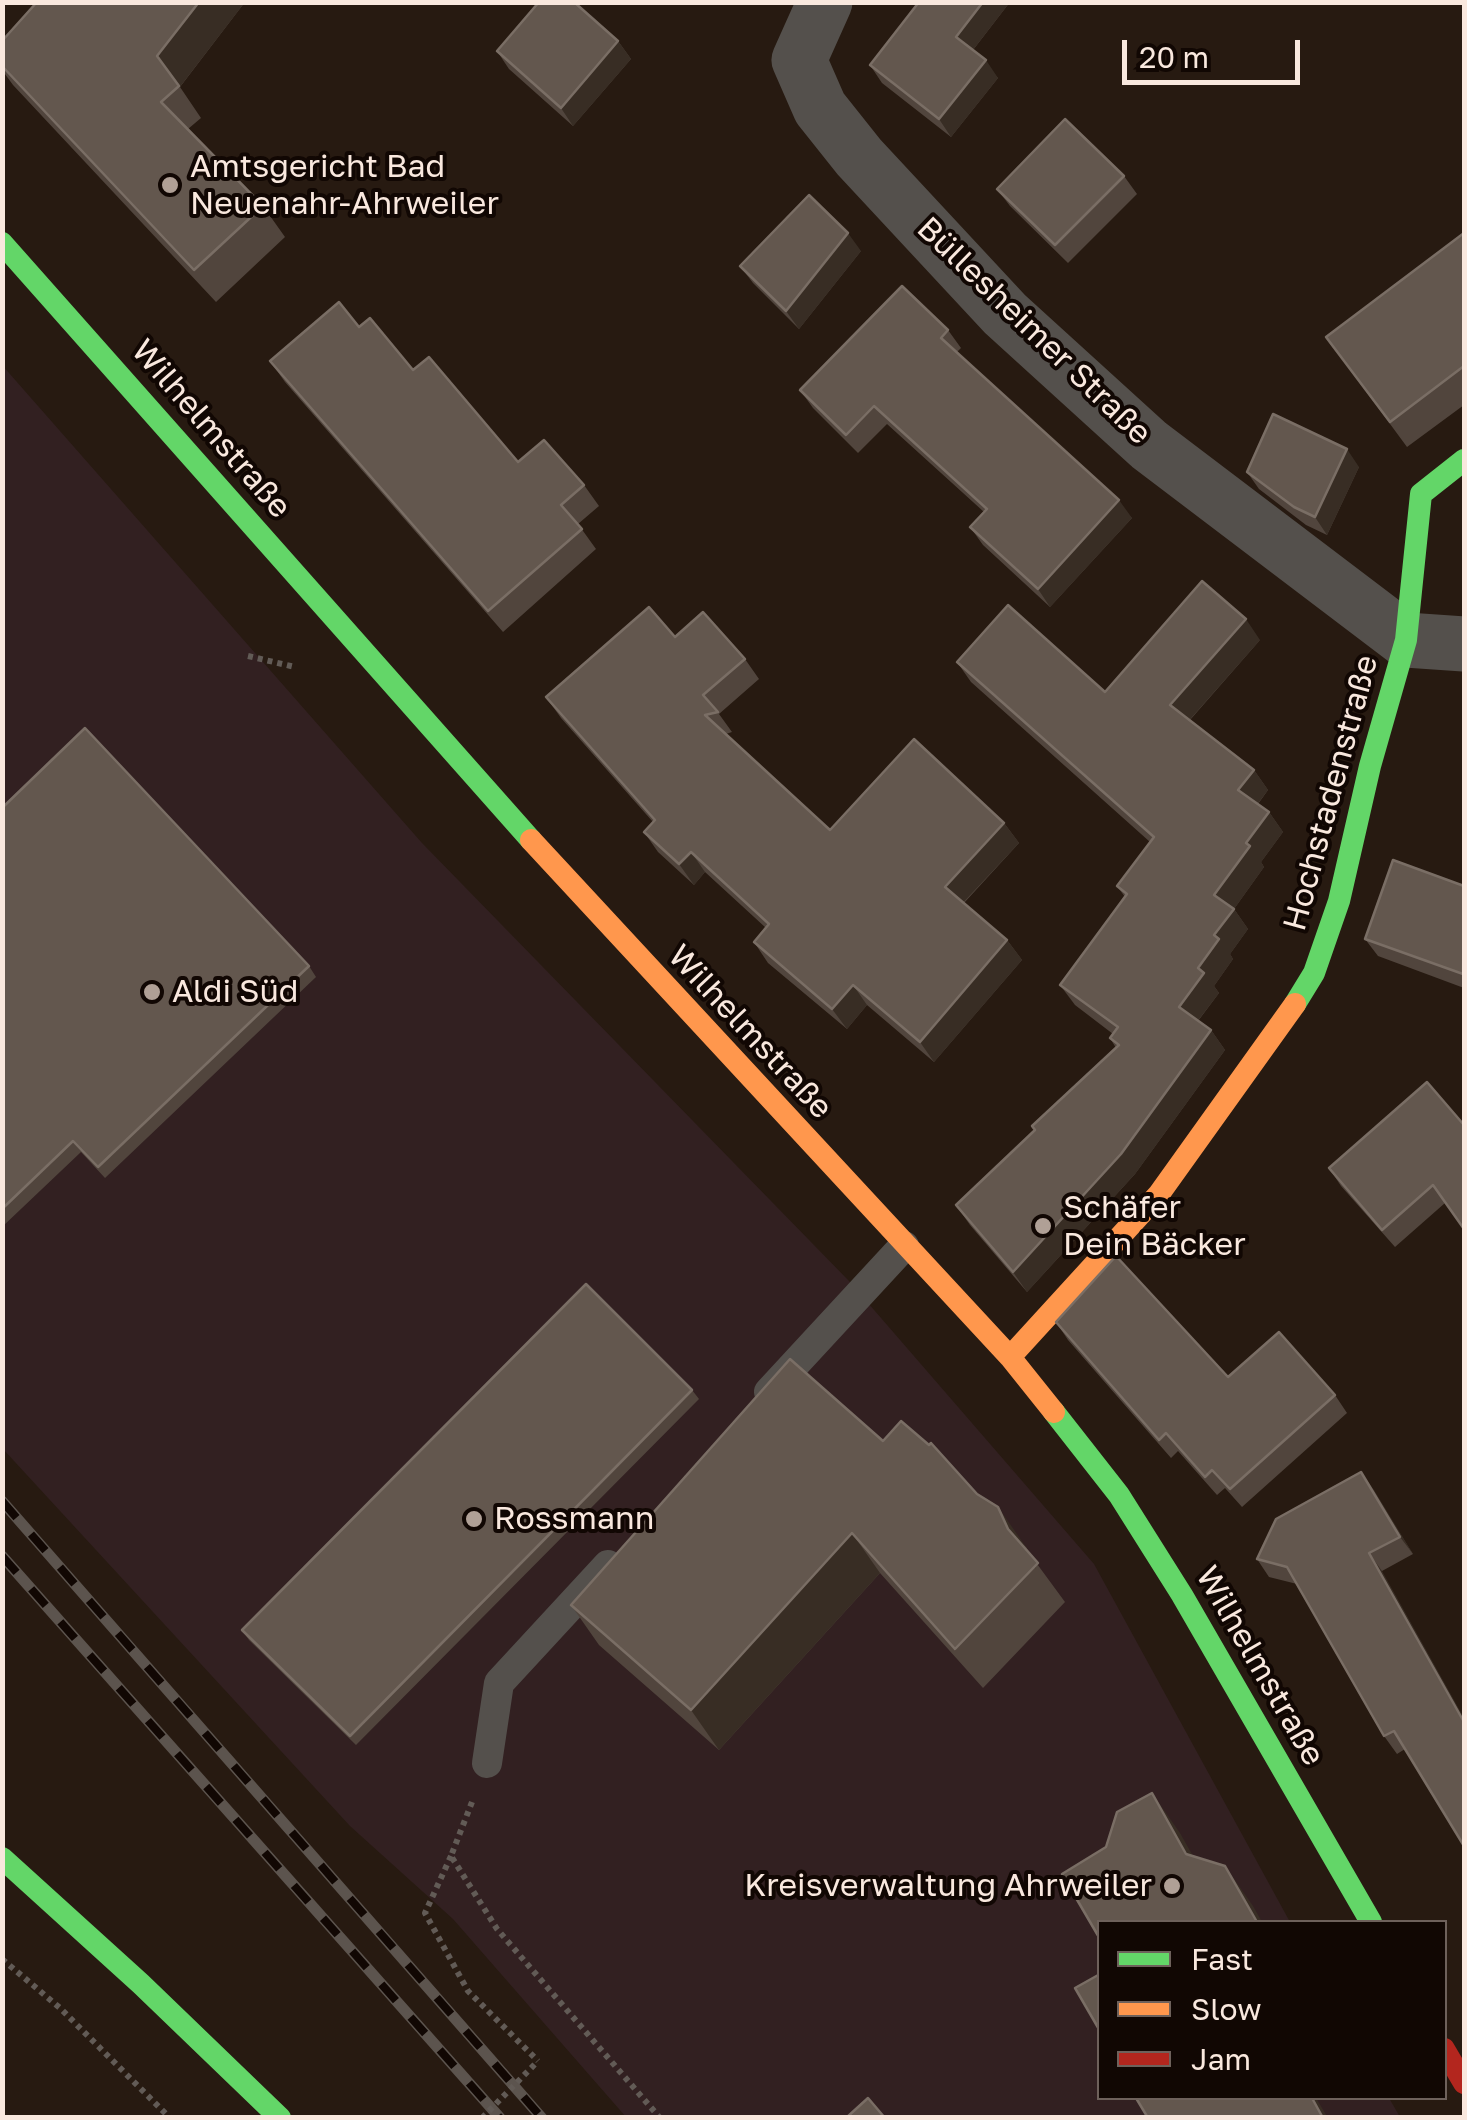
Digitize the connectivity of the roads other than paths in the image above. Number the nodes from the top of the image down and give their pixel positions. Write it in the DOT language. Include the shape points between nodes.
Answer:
graph roads {
  1 [pos="825,2"];
  2 [pos="2,242"];
  3 [pos="1464,460"];
  4 [pos="1406,640"];
  5 [pos="1464,644"];
  6 [pos="904,1246"];
  7 [pos="1010,1356"];
  8 [pos="744,1418"];
  9 [pos="624,1548"];
  10 [pos="487,1763"];
  11 [pos="2,1858"];
  12 [pos="1370,1920"];
  13 [pos="1447,2053"];
  14 [pos="1464,2083"];
  15 [pos="280,2118"];
  1 -- 4 [label="street, Büllesheimer Straße" via="799,60 820,108 859,156 1005,314 1149,445"];
  2 -- 6 [label="main road, Wilhelmstraße" via="397,692"];
  3 -- 4 [label="main road, Hochstadenstraße" via="1421,494"];
  4 -- 5 [label="street"];
  4 -- 7 [label="main road, Hochstadenstraße" via="1314,973 1159,1194"];
  6 -- 7 [label="main road, Wilhelmstraße"];
  6 -- 8 [label="lane"];
  7 -- 12 [label="main road, Wilhelmstraße" via="1119,1495"];
  9 -- 10 [label="lane" via="499,1682"];
  11 -- 15 [label="main road"];
  13 -- 14 [label="main road"];
}
